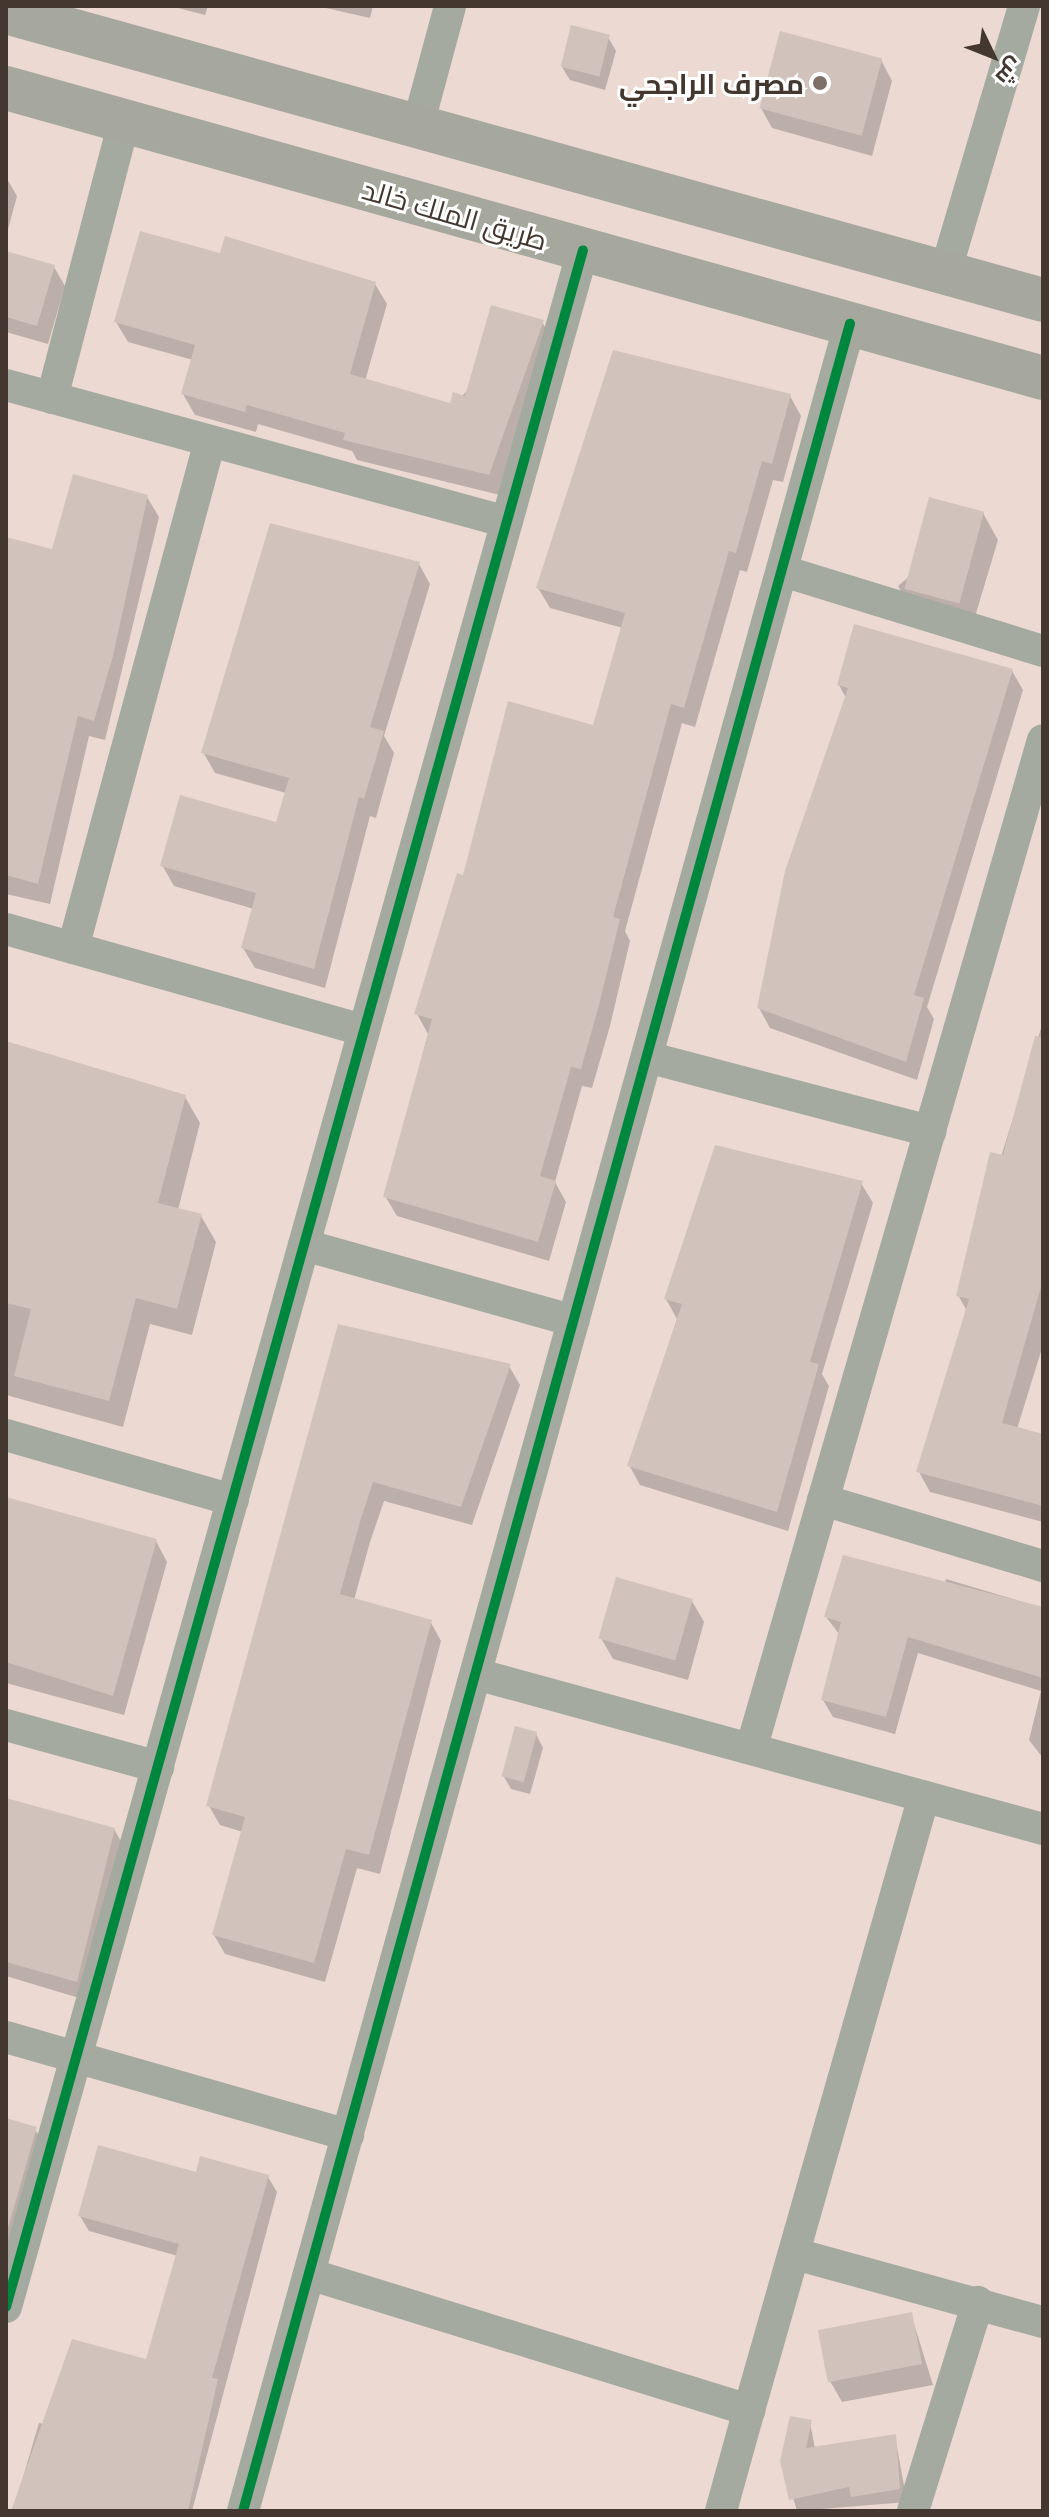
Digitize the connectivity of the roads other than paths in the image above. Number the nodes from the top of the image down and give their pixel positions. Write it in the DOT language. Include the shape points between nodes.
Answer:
graph roads {
  1 [pos="450,6"];
  2 [pos="1024,6"];
  3 [pos="6,12"];
  4 [pos="6,88"];
  5 [pos="124,121"];
  6 [pos="418,125"];
  7 [pos="583,250"];
  8 [pos="945,273"];
  9 [pos="1043,300"];
  10 [pos="850,324"];
  11 [pos="1043,378"];
  12 [pos="6,385"];
  13 [pos="52,398"];
  14 [pos="210,441"];
  15 [pos="507,522"];
  16 [pos="783,571"];
  17 [pos="1043,651"];
  18 [pos="1043,740"];
  19 [pos="6,929"];
  20 [pos="73,948"];
  21 [pos="364,1030"];
  22 [pos="647,1057"];
  23 [pos="930,1131"];
  24 [pos="304,1245"];
  25 [pos="574,1321"];
  26 [pos="6,1435"];
  27 [pos="233,1500"];
  28 [pos="823,1500"];
  29 [pos="1043,1566"];
  30 [pos="476,1674"];
  31 [pos="6,1725"];
  32 [pos="752,1746"];
  33 [pos="158,1767"];
  34 [pos="924,1796"];
  35 [pos="1043,1829"];
  36 [pos="6,2037"];
  37 [pos="77,2057"];
  38 [pos="348,2135"];
  39 [pos="799,2255"];
  40 [pos="309,2274"];
  41 [pos="978,2302"];
  42 [pos="6,2307"];
  43 [pos="1043,2322"];
  44 [pos="749,2410"];
  45 [pos="243,2511"];
  46 [pos="721,2511"];
  47 [pos="913,2511"];
  1 -- 6 [label="street"];
  2 -- 8 [label="street"];
  3 -- 6 [label="main road"];
  4 -- 5 [label="main road, طريق الملك خالد"];
  5 -- 7 [label="main road, طريق الملك خالد"];
  5 -- 13 [label="street"];
  6 -- 8 [label="main road"];
  7 -- 10 [label="main road, طريق الملك خالد"];
  7 -- 15 [label="street"];
  8 -- 9 [label="main road"];
  10 -- 11 [label="main road, طريق الملك خالد"];
  10 -- 16 [label="street"];
  12 -- 13 [label="street"];
  13 -- 14 [label="street"];
  14 -- 15 [label="street"];
  14 -- 20 [label="street"];
  15 -- 21 [label="street"];
  16 -- 17 [label="street"];
  16 -- 22 [label="street"];
  18 -- 23 [label="street"];
  19 -- 20 [label="street"];
  20 -- 21 [label="street"];
  21 -- 24 [label="street"];
  22 -- 23 [label="street"];
  22 -- 25 [label="street"];
  23 -- 28 [label="street"];
  24 -- 25 [label="street"];
  24 -- 27 [label="street"];
  25 -- 30 [label="street"];
  26 -- 27 [label="street"];
  27 -- 33 [label="street"];
  28 -- 29 [label="street"];
  28 -- 32 [label="street"];
  30 -- 32 [label="street"];
  30 -- 38 [label="street"];
  31 -- 33 [label="street"];
  32 -- 34 [label="street"];
  33 -- 37 [label="street"];
  34 -- 35 [label="street"];
  34 -- 39 [label="street"];
  36 -- 37 [label="street"];
  37 -- 38 [label="street"];
  37 -- 42 [label="street"];
  38 -- 40 [label="street"];
  39 -- 41 [label="street"];
  39 -- 44 [label="street"];
  40 -- 44 [label="street"];
  40 -- 45 [label="street"];
  41 -- 43 [label="street"];
  41 -- 47 [label="street"];
  44 -- 46 [label="street"];
}
